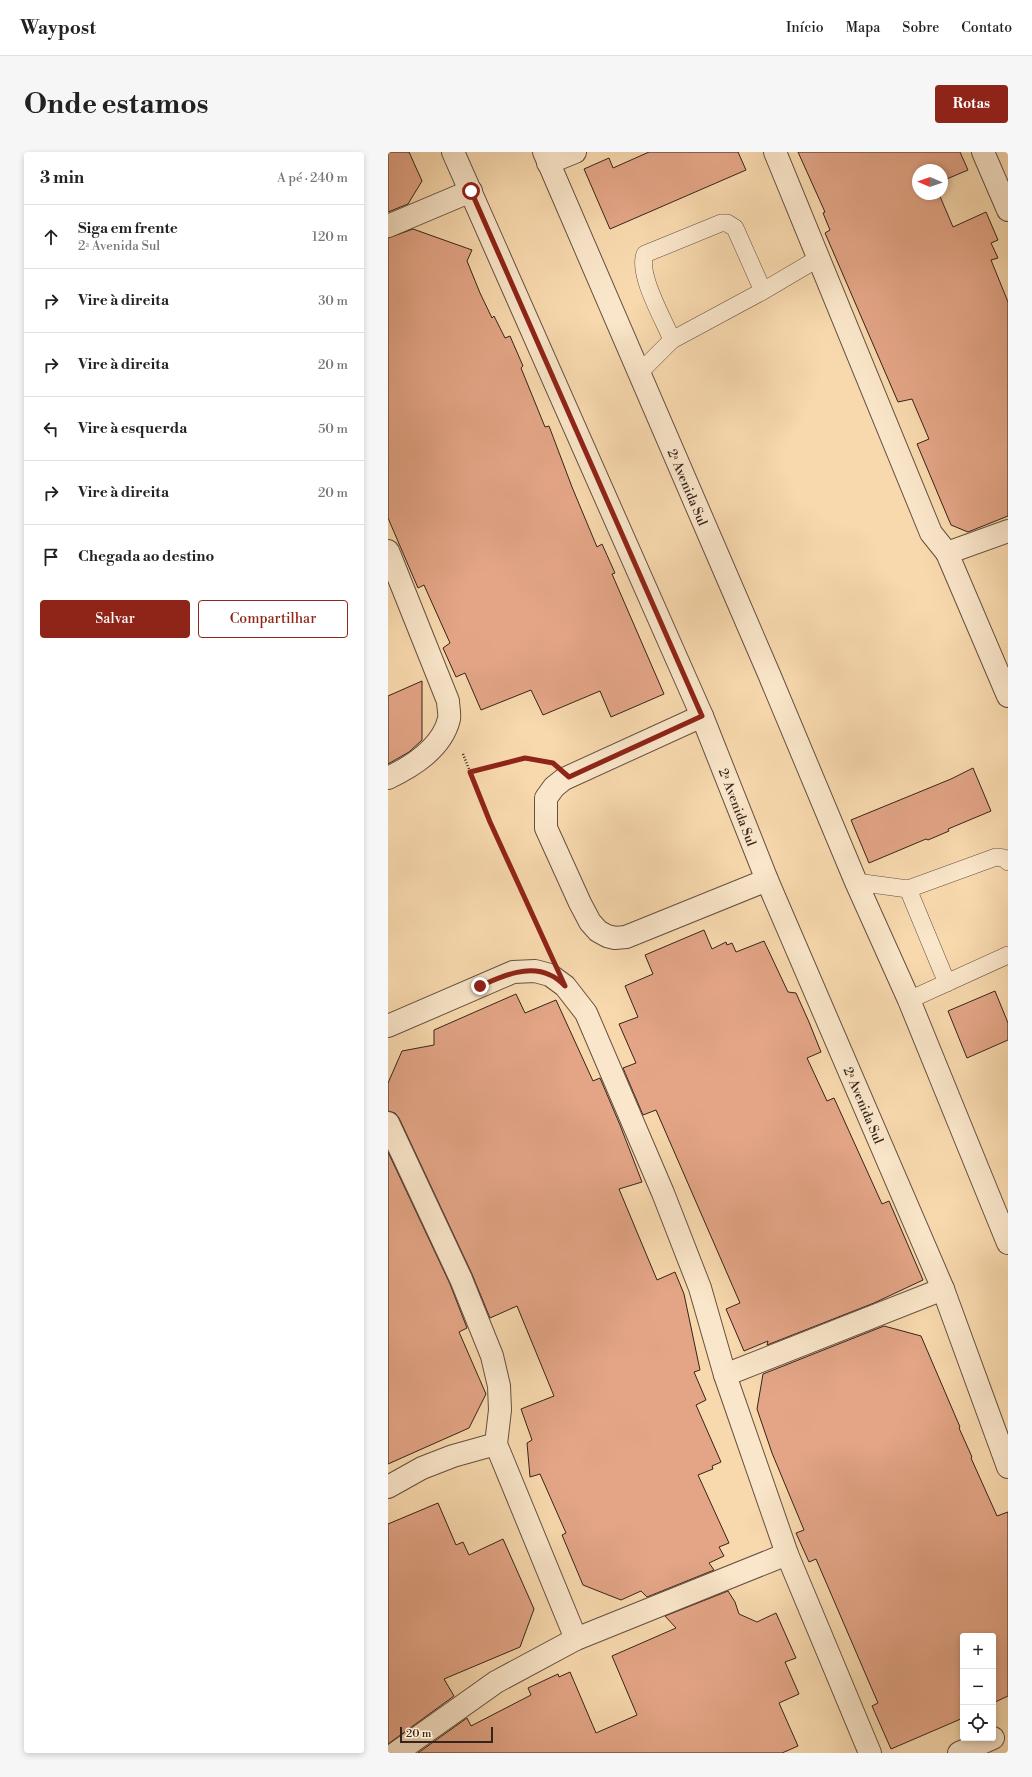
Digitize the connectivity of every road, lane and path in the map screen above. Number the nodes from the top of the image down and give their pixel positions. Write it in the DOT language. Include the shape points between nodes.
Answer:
graph roads {
  1 [pos="454,152"];
  2 [pos="575,152"];
  3 [pos="775,152"];
  4 [pos="983,152"];
  5 [pos="546,158"];
  6 [pos="471,191"];
  7 [pos="1008,210"];
  8 [pos="388,226"];
  9 [pos="818,258"];
  10 [pos="763,291"];
  11 [pos="672,340"];
  12 [pos="639,373"];
  13 [pos="1008,531"];
  14 [pos="388,551"];
  15 [pos="947,553"];
  16 [pos="1008,696"];
  17 [pos="702,716"];
  18 [pos="449,718"];
  19 [pos="470,772"];
  20 [pos="569,777"];
  21 [pos="388,778"];
  22 [pos="1008,862"];
  23 [pos="767,880"];
  24 [pos="856,882"];
  25 [pos="908,889"];
  26 [pos="1008,955"];
  27 [pos="947,983"];
  28 [pos="565,986"];
  29 [pos="908,1000"];
  30 [pos="388,1026"];
  31 [pos="388,1123"];
  32 [pos="1008,1243"];
  33 [pos="943,1289"];
  34 [pos="725,1375"];
  35 [pos="496,1444"];
  36 [pos="1008,1467"];
  37 [pos="388,1487"];
  38 [pos="787,1554"];
  39 [pos="576,1639"];
  40 [pos="1008,1731"];
  41 [pos="996,1737"];
  42 [pos="986,1741"];
  43 [pos="396,1753"];
  44 [pos="870,1753"];
  45 [pos="959,1753"];
  1 -- 6 [label="street, 2ᵃ Avenida Sul"];
  2 -- 5 [label="street"];
  3 -- 9 [label="street"];
  4 -- 7 [label="street"];
  5 -- 12 [label="street, 2ᵃ Avenida Sul"];
  6 -- 8 [label="street"];
  6 -- 17 [label="street, 2ᵃ Avenida Sul"];
  9 -- 10 [label="lane"];
  9 -- 15 [label="street" via="931,533"];
  10 -- 11 [label="lane"];
  10 -- 11 [label="lane" via="735,228 727,223 721,223 645,254 642,261 643,270"];
  11 -- 12 [label="lane"];
  12 -- 24 [label="street, 2ᵃ Avenida Sul"];
  13 -- 15 [label="street"];
  14 -- 18 [label="street" via="448,700"];
  15 -- 16 [label="street"];
  17 -- 20 [label="street"];
  17 -- 23 [label="street, 2ᵃ Avenida Sul"];
  18 -- 19 [label="path"];
  18 -- 21 [label="street" via="444,733 436,745 420,760"];
  19 -- 20 [label="path" via="525,758 553,763"];
  19 -- 28 [label="path" via="490,822"];
  20 -- 23 [label="street" via="554,787 546,798 546,828 580,903 598,931 615,938 626,936"];
  22 -- 25 [label="lane" via="1004,858 996,857"];
  23 -- 33 [label="street, 2ᵃ Avenida Sul"];
  24 -- 25 [label="lane"];
  24 -- 29 [label="street, 2ᵃ Avenida Sul"];
  25 -- 27 [label="lane"];
  26 -- 27 [label="lane"];
  27 -- 29 [label="lane"];
  28 -- 30 [label="street" via="550,975 535,971 513,972"];
  28 -- 34 [label="street" via="586,1013 663,1194 700,1288"];
  29 -- 32 [label="street, 2ᵃ Avenida Sul"];
  31 -- 35 [label="street" via="461,1279 492,1356 499,1386 500,1410"];
  33 -- 34 [label="street"];
  33 -- 36 [label="street, 2ᵃ Avenida Sul"];
  34 -- 38 [label="street"];
  35 -- 37 [label="street" via="422,1468"];
  35 -- 39 [label="street"];
  38 -- 39 [label="street"];
  38 -- 44 [label="street"];
  39 -- 43 [label="street" via="496,1682"];
  40 -- 41 [label="street"];
  42 -- 45 [label="street"];
}
